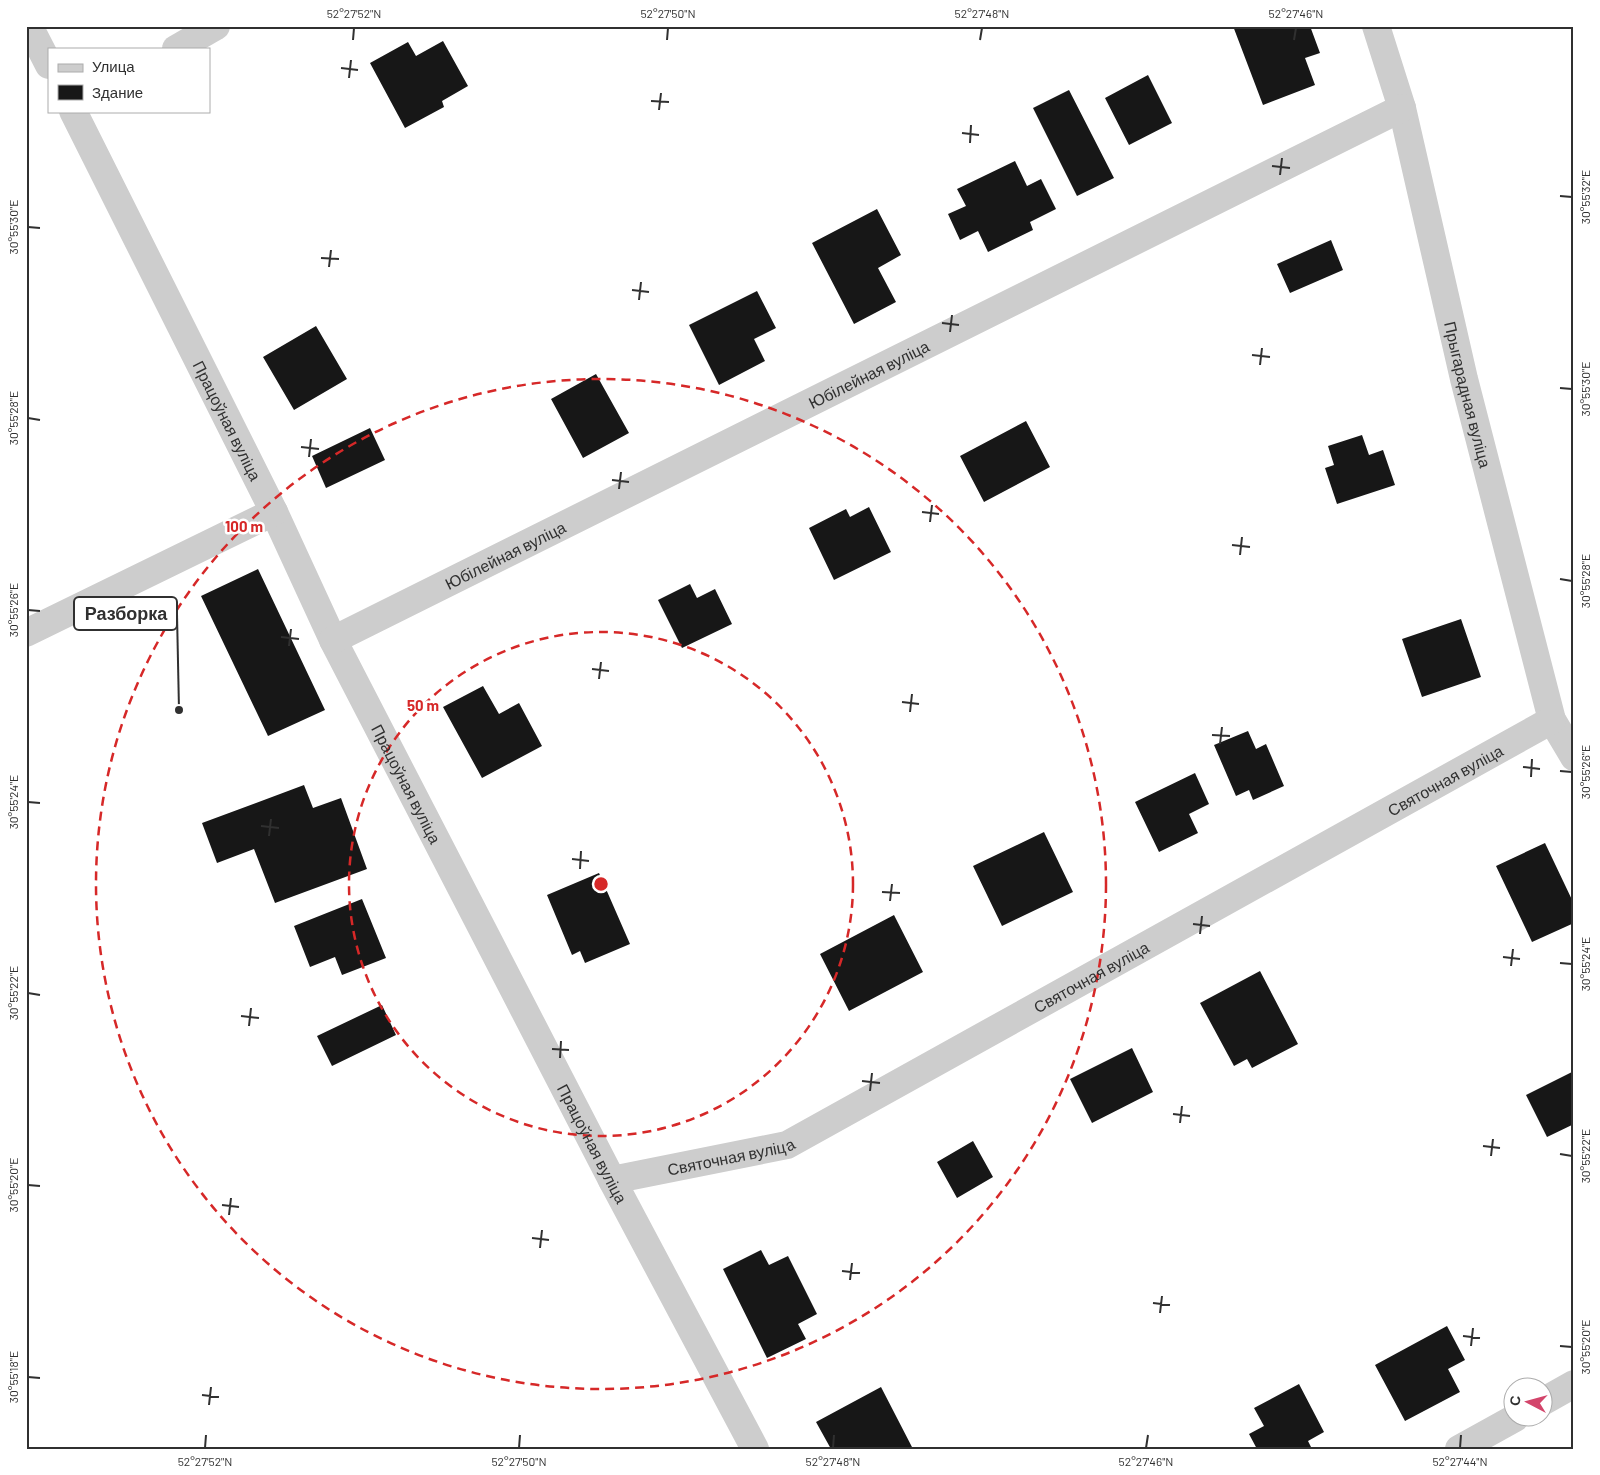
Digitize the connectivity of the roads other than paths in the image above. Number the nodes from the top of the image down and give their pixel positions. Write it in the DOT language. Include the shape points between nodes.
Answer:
graph roads {
  1 [pos="29,26"];
  2 [pos="216,26"];
  3 [pos="1376,26"];
  4 [pos="178,48"];
  5 [pos="48,63"];
  6 [pos="1402,108"];
  7 [pos="73,112"];
  8 [pos="274,512"];
  9 [pos="26,633"];
  10 [pos="333,640"];
  11 [pos="1552,720"];
  12 [pos="1574,757"];
  13 [pos="612,1180"];
  14 [pos="1574,1384"];
  15 [pos="1552,1396"];
  16 [pos="1502,1425"];
  17 [pos="754,1449"];
  18 [pos="1459,1449"];
  1 -- 5 [label="street"];
  2 -- 4 [label="street"];
  3 -- 6 [label="street, Прыгарадная вуліца"];
  6 -- 10 [label="street, Юбілейная вуліца"];
  6 -- 11 [label="street, Прыгарадная вуліца" via="1464,379"];
  7 -- 8 [label="street, Працоўная вуліца"];
  8 -- 9 [label="street"];
  8 -- 10 [label="street, Працоўная вуліца"];
  10 -- 13 [label="street, Працоўная вуліца"];
  11 -- 12 [label="street, Прыгарадная вуліца"];
  11 -- 13 [label="street, Святочная вуліца" via="787,1145"];
  13 -- 17 [label="street, Працоўная вуліца"];
  14 -- 15 [label="street"];
  16 -- 18 [label="street"];
}
